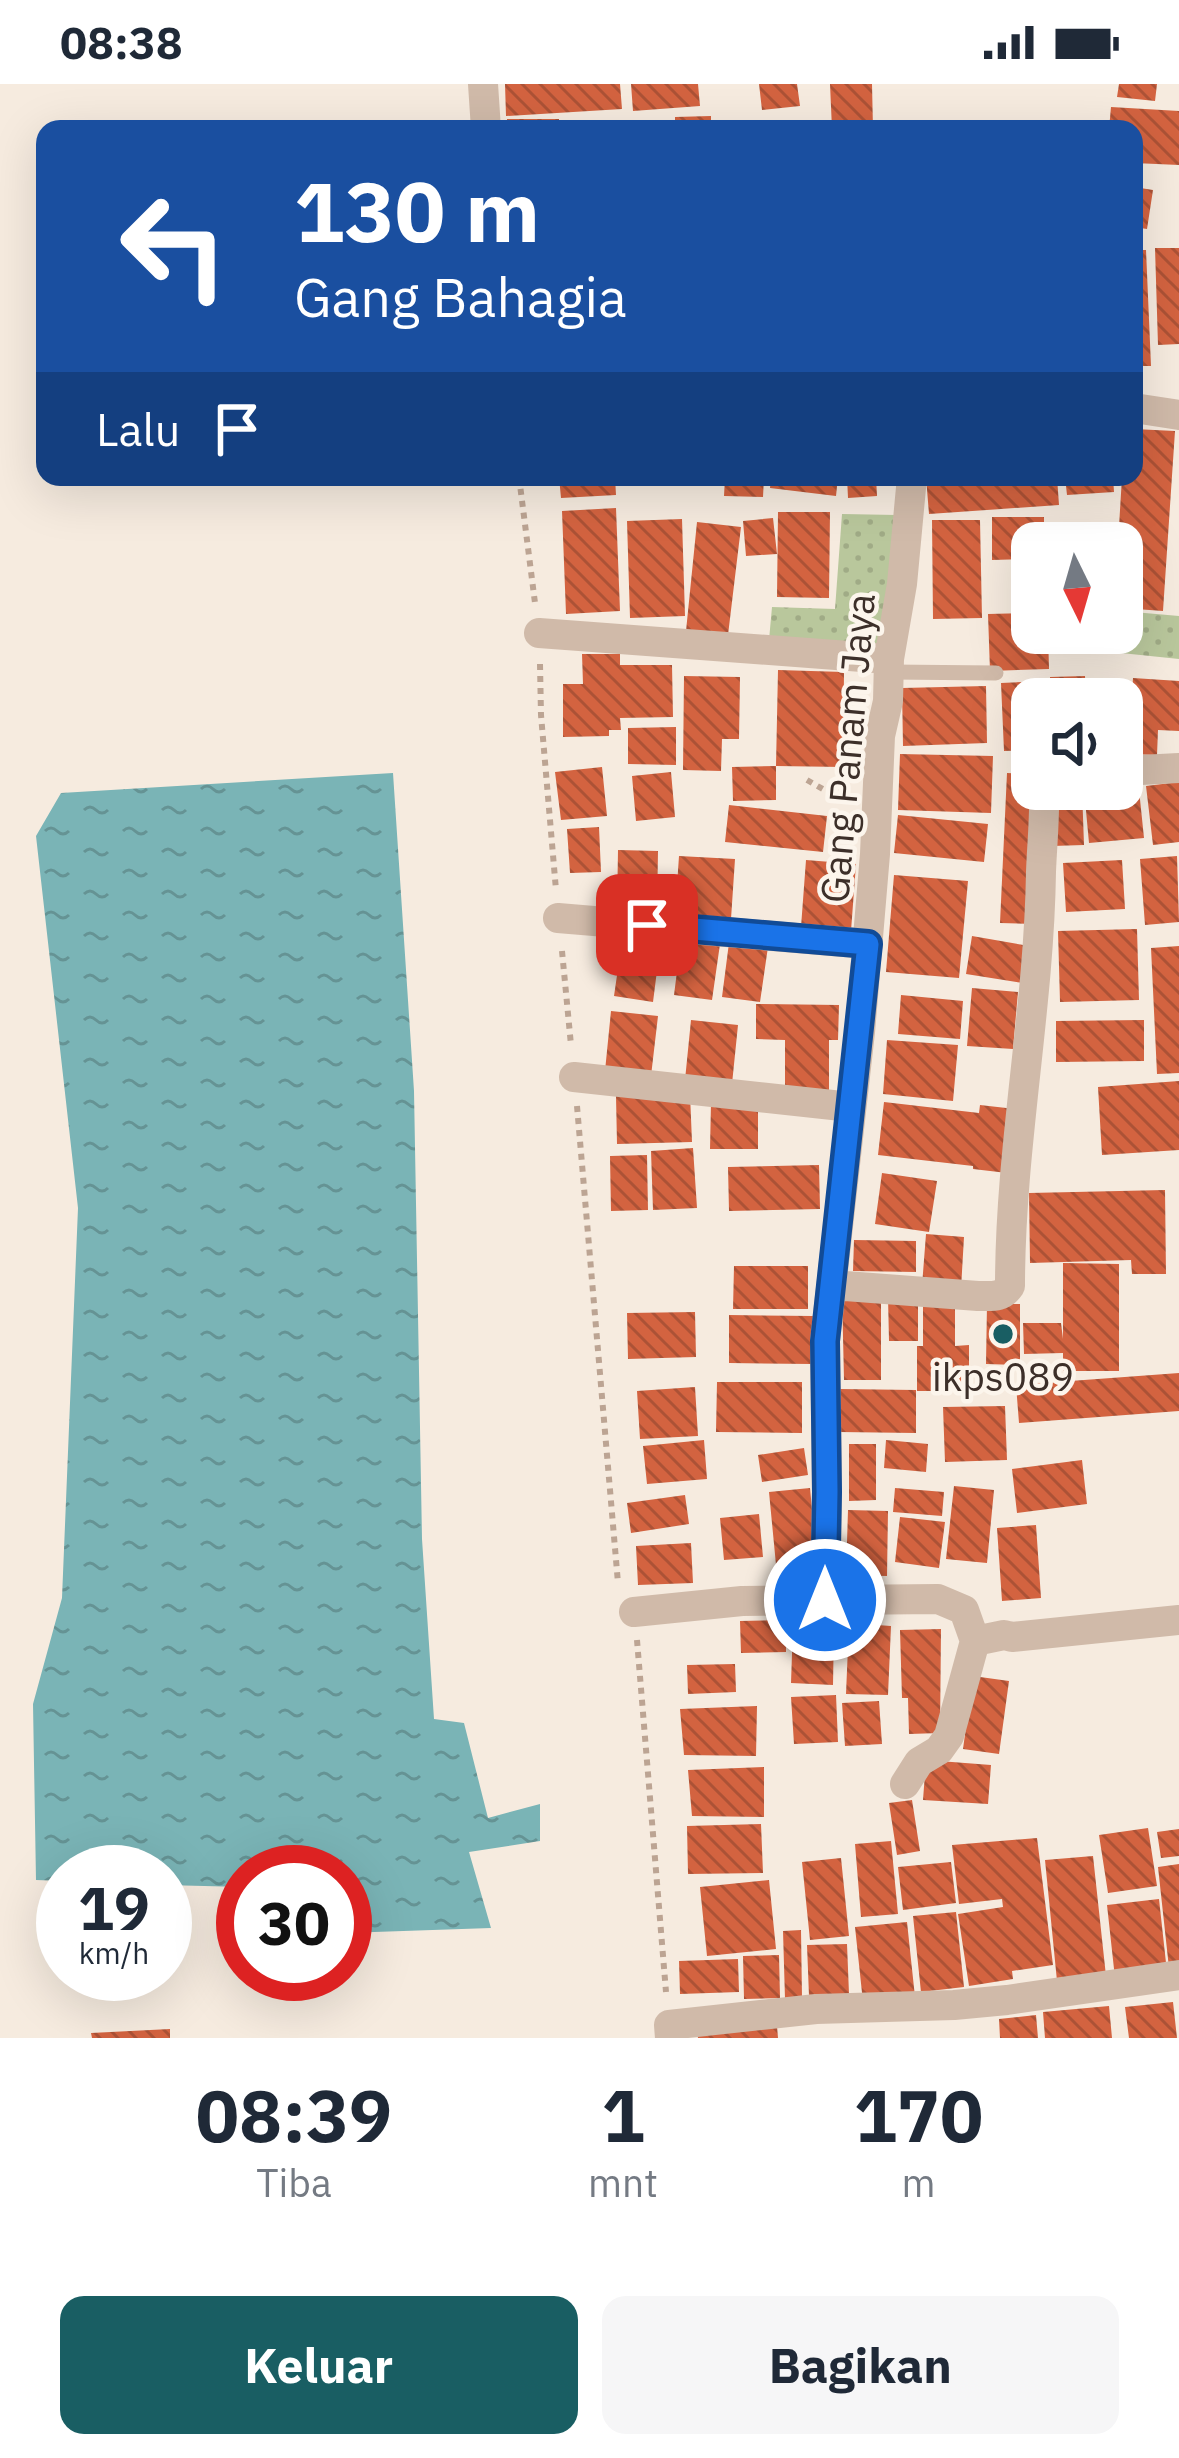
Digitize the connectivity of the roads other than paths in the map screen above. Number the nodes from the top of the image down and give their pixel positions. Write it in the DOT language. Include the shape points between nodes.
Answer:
graph roads {
  1 [pos="483,84"];
  2 [pos="485,120"];
  3 [pos="1143,409"];
  4 [pos="1179,415"];
  5 [pos="911,486"];
  6 [pos="539,633"];
  7 [pos="890,665"];
  8 [pos="996,673"];
  9 [pos="1179,768"];
  10 [pos="1143,770"];
  11 [pos="1045,810"];
  12 [pos="558,918"];
  13 [pos="868,944"];
  14 [pos="574,1077"];
  15 [pos="851,1106"];
  16 [pos="832,1285"];
  17 [pos="825,1600"];
  18 [pos="634,1612"];
  19 [pos="1179,1620"];
  20 [pos="974,1641"];
  21 [pos="905,1784"];
  22 [pos="1179,1976"];
  23 [pos="669,2032"];
  1 -- 2 [label="street"];
  3 -- 4 [label="street"];
  5 -- 7 [label="street, Gang Panam Jaya"];
  6 -- 7 [label="street"];
  7 -- 8 [label="lane"];
  7 -- 13 [label="street, Gang Panam Jaya"];
  9 -- 10 [label="street"];
  11 -- 16 [label="street" via="1010,1286 978,1297"];
  12 -- 13 [label="street"];
  13 -- 15 [label="street, Gang Panam Jaya"];
  14 -- 15 [label="street"];
  15 -- 16 [label="street, Gang Panam Jaya"];
  16 -- 17 [label="street, Gang Panam Jaya"];
  17 -- 18 [label="street"];
  17 -- 20 [label="street" via="938,1599 964,1610"];
  19 -- 20 [label="street"];
  20 -- 21 [label="street" via="949,1736"];
  22 -- 23 [label="street" via="954,2005 816,2009"];
}
